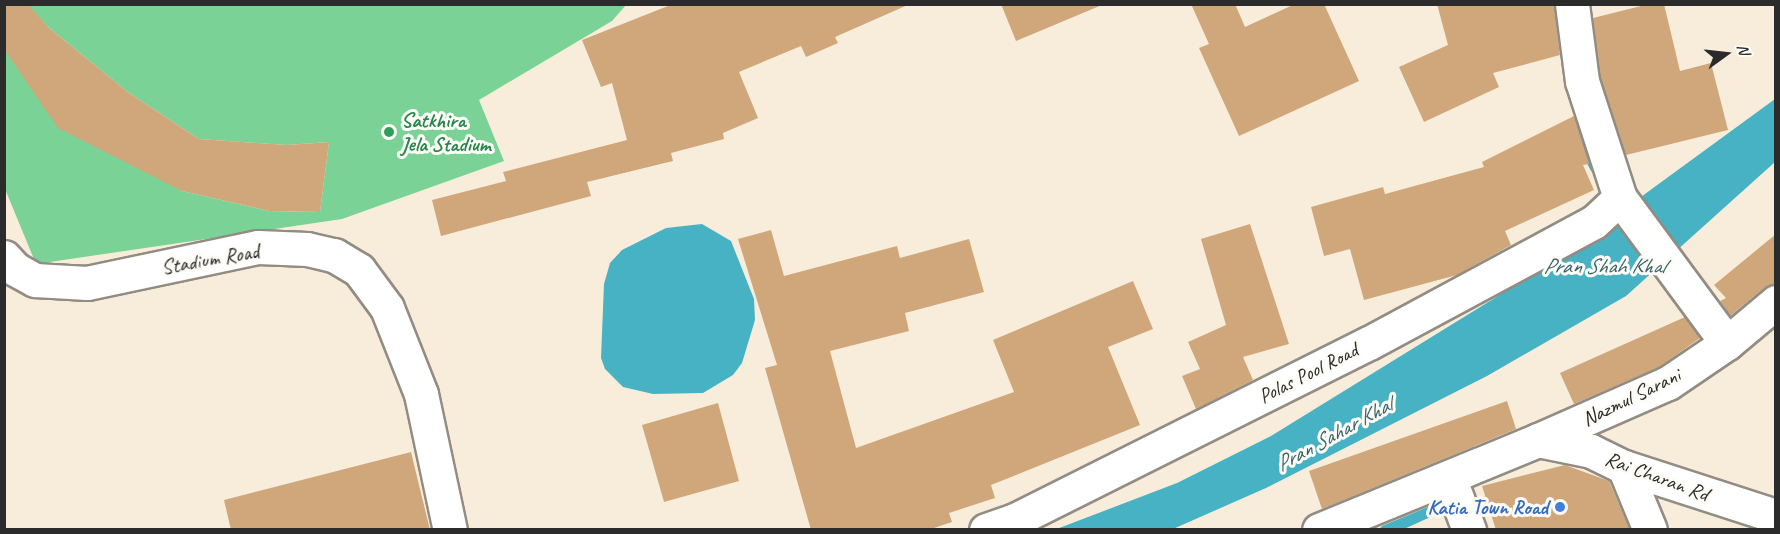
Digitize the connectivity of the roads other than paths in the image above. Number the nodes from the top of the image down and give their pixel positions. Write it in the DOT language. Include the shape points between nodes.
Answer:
graph roads {
  1 [pos="1572,4"];
  2 [pos="1620,198"];
  3 [pos="4,256"];
  4 [pos="1776,302"];
  5 [pos="1727,343"];
  6 [pos="1538,440"];
  7 [pos="1624,467"];
  8 [pos="1449,477"];
  9 [pos="1776,516"];
  10 [pos="450,530"];
  11 [pos="986,530"];
  12 [pos="1318,530"];
  13 [pos="1469,530"];
  14 [pos="1650,530"];
  1 -- 2 [label="street" via="1582,81"];
  2 -- 5 [label="street"];
  2 -- 11 [label="street, Polas Pool Road" via="1594,222 1369,343 1015,520"];
  3 -- 10 [label="street, Stadium Road" via="15,269 35,280 87,283 258,247 307,249 334,255 359,270 387,308 421,393"];
  4 -- 5 [label="street, Nazmul Sarani"];
  5 -- 6 [label="street, Nazmul Sarani" via="1668,383"];
  6 -- 7 [label="street, Rai Charan Rd" via="1591,451"];
  6 -- 8 [label="street, Nazmul Sarani"];
  7 -- 9 [label="street, Rai Charan Rd"];
  7 -- 14 [label="street"];
  8 -- 12 [label="street, Nazmul Sarani"];
  8 -- 13 [label="street"];
}
